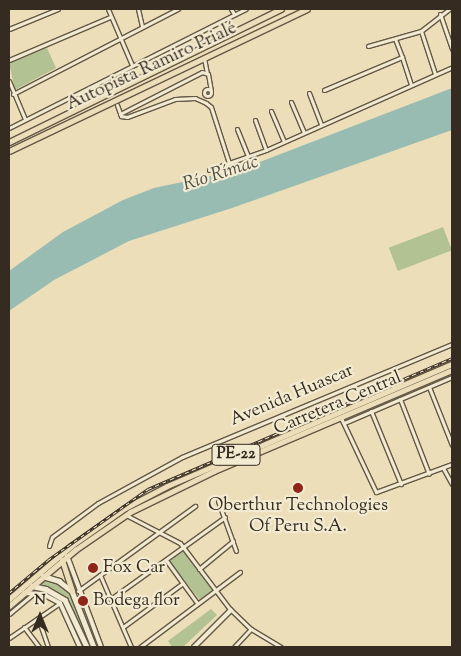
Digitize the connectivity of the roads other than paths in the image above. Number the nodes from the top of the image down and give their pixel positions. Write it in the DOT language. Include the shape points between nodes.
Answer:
graph roads {
  1 [pos="58,9"];
  2 [pos="108,9"];
  3 [pos="138,9"];
  4 [pos="166,9"];
  5 [pos="178,9"];
  6 [pos="231,9"];
  7 [pos="246,9"];
  8 [pos="281,9"];
  9 [pos="307,9"];
  10 [pos="449,9"];
  11 [pos="168,14"];
  12 [pos="234,14"];
  13 [pos="440,14"];
  14 [pos="110,16"];
  15 [pos="142,26"];
  16 [pos="9,30"];
  17 [pos="420,31"];
  18 [pos="119,38"];
  19 [pos="395,39"];
  20 [pos="368,46"];
  21 [pos="452,49"];
  22 [pos="402,56"];
  23 [pos="204,58"];
  24 [pos="9,60"];
  25 [pos="132,65"];
  26 [pos="452,67"];
  27 [pos="207,73"];
  28 [pos="435,74"];
  29 [pos="9,81"];
  30 [pos="411,84"];
  31 [pos="210,90"];
  32 [pos="324,90"];
  33 [pos="310,93"];
  34 [pos="14,94"];
  35 [pos="291,102"];
  36 [pos="117,105"];
  37 [pos="272,110"];
  38 [pos="120,114"];
  39 [pos="26,119"];
  40 [pos="255,120"];
  41 [pos="321,124"];
  42 [pos="9,128"];
  43 [pos="237,129"];
  44 [pos="304,132"];
  45 [pos="10,140"];
  46 [pos="284,141"];
  47 [pos="266,150"];
  48 [pos="9,151"];
  49 [pos="248,156"];
  50 [pos="229,163"];
  51 [pos="209,170"];
  52 [pos="452,344"];
  53 [pos="452,364"];
  54 [pos="452,370"];
  55 [pos="452,377"];
  56 [pos="429,387"];
  57 [pos="400,399"];
  58 [pos="366,403"];
  59 [pos="371,412"];
  60 [pos="342,420"];
  61 [pos="452,445"];
  62 [pos="452,464"];
  63 [pos="444,468"];
  64 [pos="429,474"];
  65 [pos="401,484"];
  66 [pos="452,484"];
  67 [pos="218,501"];
  68 [pos="195,506"];
  69 [pos="126,515"];
  70 [pos="225,517"];
  71 [pos="160,532"];
  72 [pos="233,541"];
  73 [pos="49,546"];
  74 [pos="184,548"];
  75 [pos="236,552"];
  76 [pos="64,558"];
  77 [pos="166,560"];
  78 [pos="199,569"];
  79 [pos="240,572"];
  80 [pos="100,575"];
  81 [pos="36,576"];
  82 [pos="44,576"];
  83 [pos="183,583"];
  84 [pos="32,586"];
  85 [pos="215,590"];
  86 [pos="75,591"];
  87 [pos="24,592"];
  88 [pos="34,593"];
  89 [pos="112,598"];
  90 [pos="9,599"];
  91 [pos="60,603"];
  92 [pos="198,603"];
  93 [pos="9,606"];
  94 [pos="231,610"];
  95 [pos="9,614"];
  96 [pos="67,614"];
  97 [pos="75,617"];
  98 [pos="38,618"];
  99 [pos="24,627"];
  100 [pos="123,627"];
  101 [pos="251,629"];
  102 [pos="89,636"];
  103 [pos="9,638"];
  104 [pos="84,639"];
  105 [pos="39,647"];
  106 [pos="47,647"];
  107 [pos="80,647"];
  108 [pos="87,647"];
  109 [pos="94,647"];
  110 [pos="101,647"];
  111 [pos="131,647"];
  112 [pos="140,647"];
  113 [pos="194,647"];
  114 [pos="234,647"];
  115 [pos="281,647"];
  1 -- 16 [label="street"];
  2 -- 14 [label="street"];
  3 -- 15 [label="street"];
  4 -- 11 [label="street"];
  5 -- 11 [label="street"];
  6 -- 12 [label="street"];
  7 -- 12 [label="street"];
  8 -- 45 [label="highway, Autopista Ramiro Prialé"];
  9 -- 23 [label="highway, Autopista Ramiro Prialé"];
  10 -- 13 [label="street"];
  11 -- 15 [label="street"];
  12 -- 25 [label="street"];
  13 -- 17 [label="street"];
  13 -- 21 [label="street"];
  14 -- 18 [label="street"];
  14 -- 24 [label="street"];
  15 -- 18 [label="street"];
  17 -- 19 [label="street"];
  17 -- 28 [label="street"];
  18 -- 25 [label="street"];
  18 -- 34 [label="street"];
  19 -- 20 [label="street"];
  19 -- 22 [label="street"];
  22 -- 30 [label="street"];
  22 -- 32 [label="street"];
  23 -- 27 [label="street"];
  23 -- 48 [label="highway, Autopista Ramiro Prialé"];
  25 -- 39 [label="street"];
  26 -- 28 [label="street"];
  27 -- 31 [label="street"];
  27 -- 38 [label="street" via="202,72"];
  28 -- 30 [label="street"];
  29 -- 34 [label="street"];
  30 -- 41 [label="street"];
  33 -- 41 [label="street"];
  34 -- 39 [label="street"];
  35 -- 44 [label="street"];
  36 -- 38 [label="street"];
  37 -- 46 [label="street"];
  38 -- 50 [label="street" via="127,117 175,98 195,98 211,107"];
  39 -- 42 [label="street"];
  40 -- 47 [label="street"];
  41 -- 44 [label="street"];
  43 -- 49 [label="street"];
  44 -- 46 [label="street"];
  46 -- 47 [label="street"];
  47 -- 49 [label="street"];
  49 -- 50 [label="street"];
  50 -- 51 [label="street"];
  52 -- 73 [label="street, Avenida Huascar" via="182,456 98,503 52,537"];
  53 -- 58 [label="highway, Carretera Central / PE-22"];
  54 -- 58 [label="highway, Carretera Central / PE-22"];
  55 -- 56 [label="street"];
  56 -- 57 [label="street"];
  56 -- 61 [label="street"];
  57 -- 59 [label="street"];
  57 -- 64 [label="street"];
  58 -- 60 [label="highway, Carretera Central / PE-22"];
  58 -- 81 [label="highway, Carretera Central / PE-22" via="167,486 117,514 71,546"];
  59 -- 60 [label="street"];
  59 -- 65 [label="street"];
  60 -- 65 [label="street" via="374,492 380,493"];
  60 -- 69 [label="highway, Carretera Central / PE-22" via="194,480"];
  62 -- 63 [label="street"];
  63 -- 64 [label="street"];
  63 -- 66 [label="street"];
  64 -- 65 [label="street"];
  67 -- 70 [label="street"];
  68 -- 71 [label="street"];
  69 -- 71 [label="street"];
  69 -- 76 [label="highway, Carretera Central / PE-22"];
  70 -- 72 [label="street"];
  70 -- 74 [label="street"];
  71 -- 74 [label="street"];
  71 -- 80 [label="street"];
  72 -- 75 [label="street"];
  72 -- 78 [label="street"];
  74 -- 77 [label="street"];
  74 -- 78 [label="street"];
  76 -- 82 [label="highway, Carretera Central / PE-22"];
  76 -- 86 [label="highway"];
  77 -- 83 [label="street"];
  77 -- 89 [label="street"];
  78 -- 85 [label="street"];
  79 -- 85 [label="street"];
  80 -- 86 [label="street"];
  80 -- 89 [label="street"];
  81 -- 82 [label="main road"];
  81 -- 90 [label="highway, Carretera Central / PE-22"];
  82 -- 84 [label="highway, Carretera Central / PE-22"];
  82 -- 86 [label="main road"];
  83 -- 92 [label="street"];
  83 -- 100 [label="street"];
  84 -- 87 [label="highway, Carretera Central / PE-22"];
  84 -- 97 [label="main road" via="60,596"];
  85 -- 92 [label="street"];
  85 -- 94 [label="street"];
  86 -- 102 [label="main road"];
  86 -- 110 [label="street"];
  87 -- 88 [label="street"];
  87 -- 93 [label="highway, Carretera Central / PE-22"];
  88 -- 91 [label="street"];
  88 -- 95 [label="street"];
  89 -- 100 [label="street"];
  91 -- 96 [label="street"];
  91 -- 98 [label="street"];
  92 -- 112 [label="street"];
  94 -- 101 [label="street"];
  94 -- 113 [label="street"];
  96 -- 97 [label="main road"];
  96 -- 107 [label="street"];
  97 -- 104 [label="main road"];
  98 -- 99 [label="street"];
  98 -- 106 [label="street"];
  99 -- 103 [label="street"];
  99 -- 105 [label="street"];
  100 -- 111 [label="street"];
  101 -- 114 [label="street"];
  101 -- 115 [label="street"];
  102 -- 104 [label="main road"];
  102 -- 109 [label="main road"];
  104 -- 108 [label="main road"];
}
